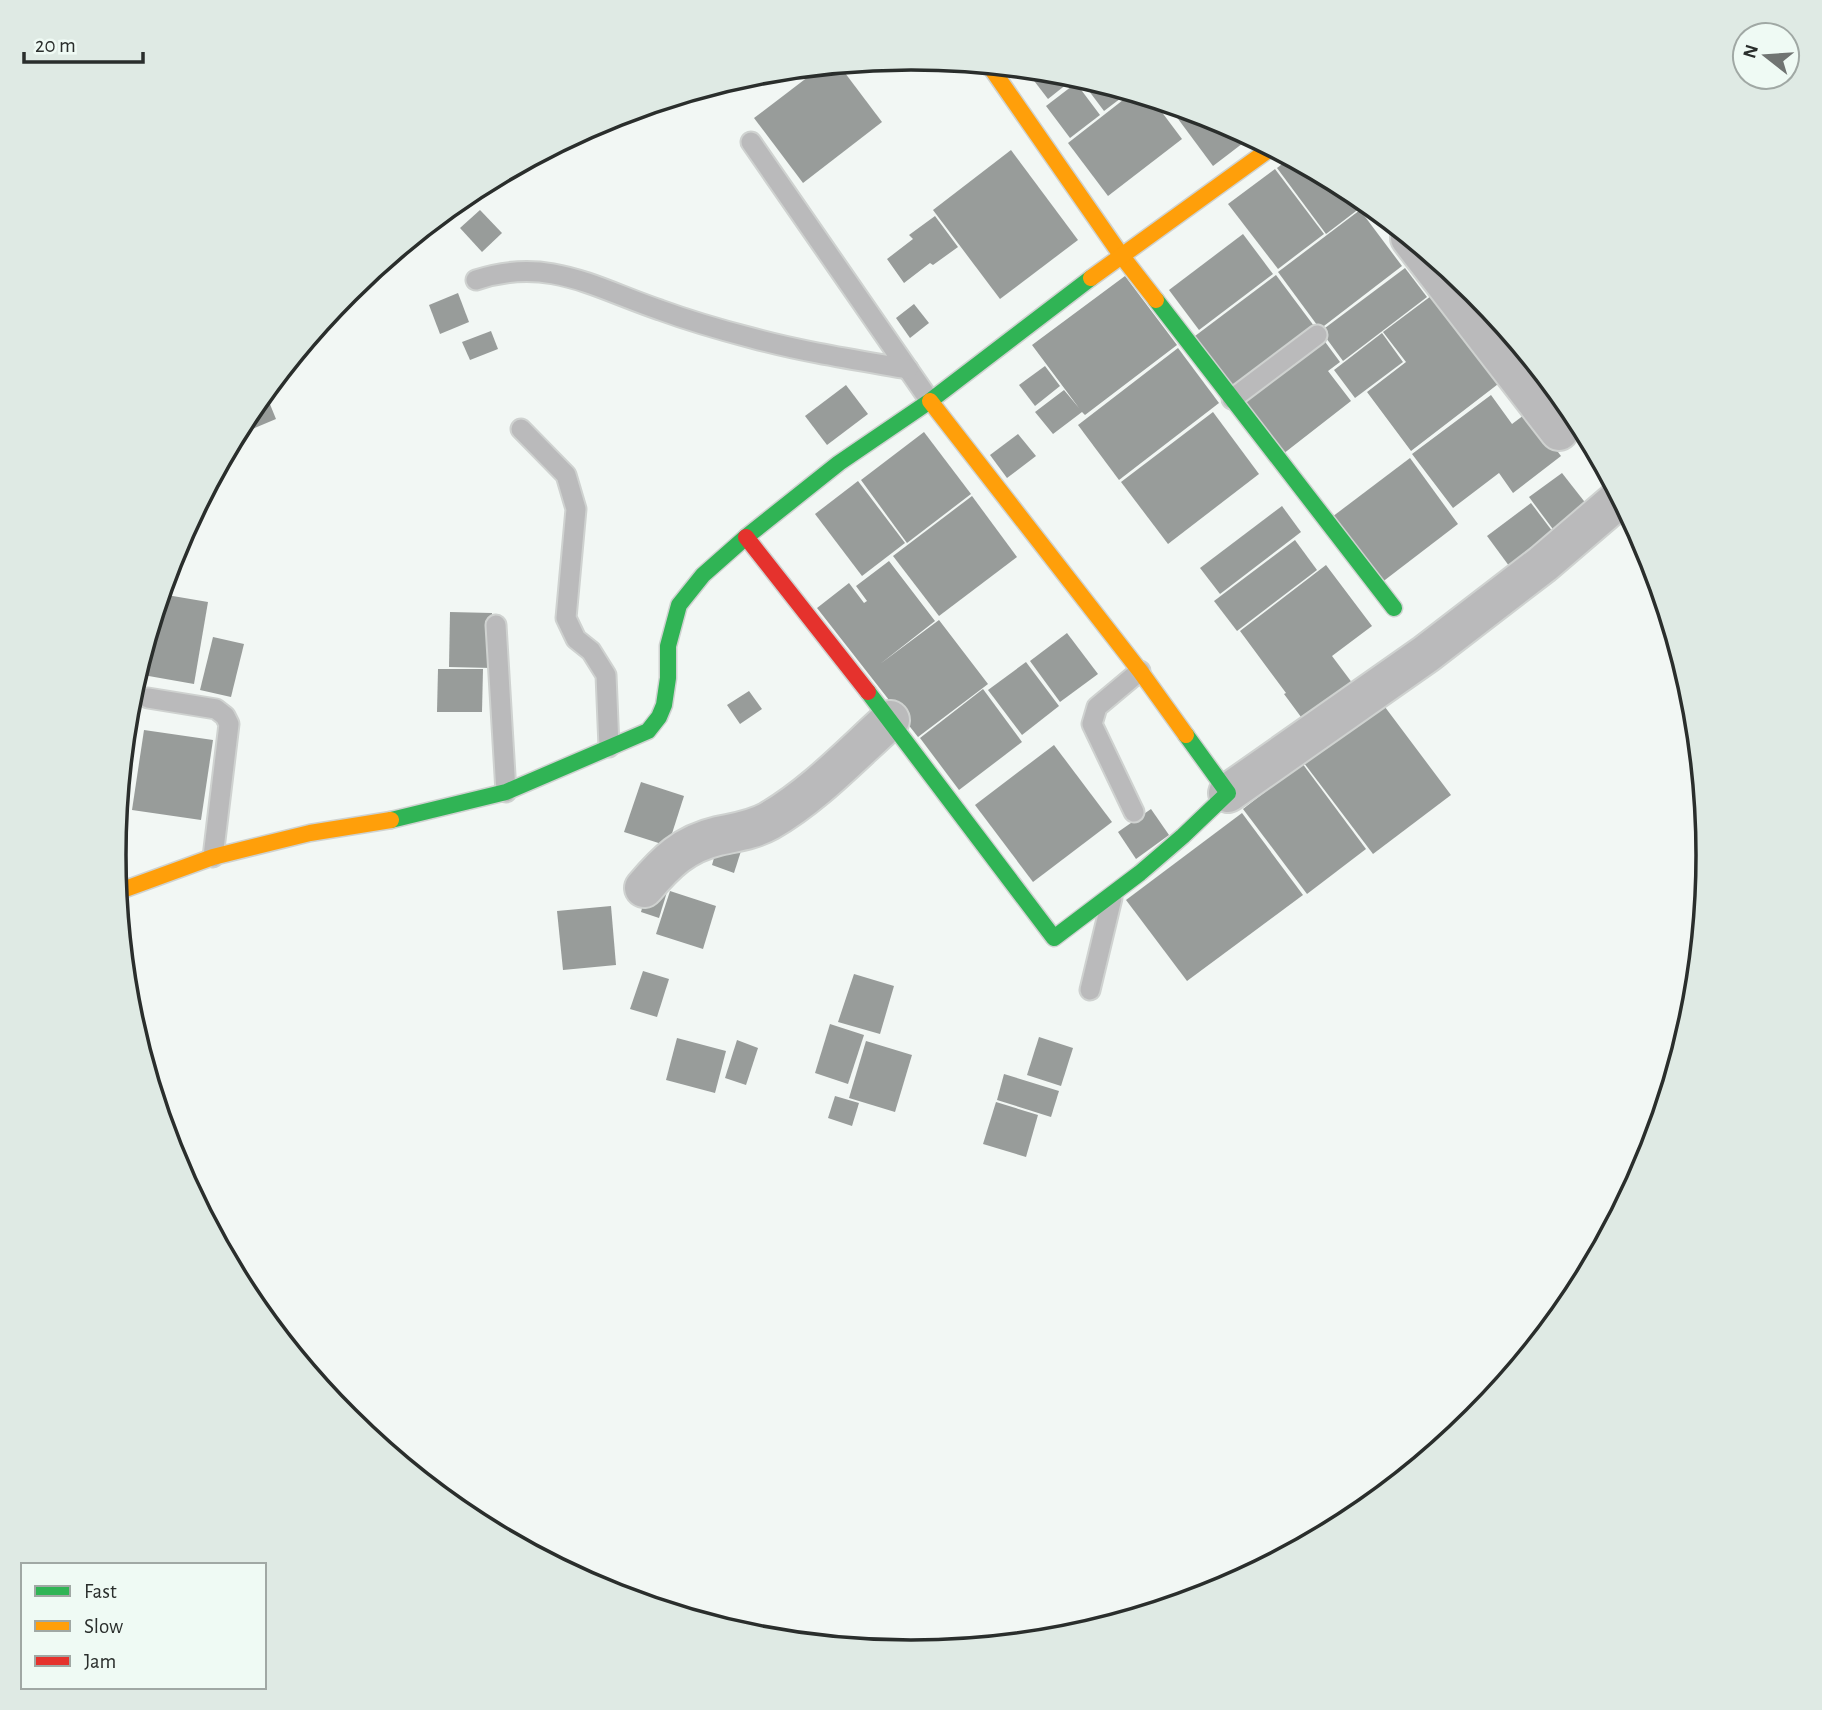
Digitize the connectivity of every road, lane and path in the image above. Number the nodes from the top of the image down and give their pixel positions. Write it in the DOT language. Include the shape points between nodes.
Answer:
graph roads {
  1 [pos="996,75"];
  2 [pos="751,142"];
  3 [pos="1263,154"];
  4 [pos="1121,255"];
  5 [pos="1436,271"];
  6 [pos="477,280"];
  7 [pos="1317,334"];
  8 [pos="908,369"];
  9 [pos="1232,399"];
  10 [pos="930,401"];
  11 [pos="522,429"];
  12 [pos="1559,431"];
  13 [pos="1613,504"];
  14 [pos="746,537"];
  15 [pos="1394,608"];
  16 [pos="496,625"];
  17 [pos="1140,671"];
  18 [pos="148,698"];
  19 [pos="890,720"];
  20 [pos="609,747"];
  21 [pos="506,792"];
  22 [pos="1228,793"];
  23 [pos="1134,812"];
  24 [pos="214,857"];
  25 [pos="127,888"];
  26 [pos="644,888"];
  27 [pos="1113,894"];
  28 [pos="1090,990"];
  1 -- 4 [label="street"];
  2 -- 8 [label="lane"];
  3 -- 4 [label="street"];
  4 -- 9 [label="street"];
  4 -- 10 [label="street"];
  5 -- 12 [label="street"];
  6 -- 8 [label="lane" via="514,271 573,278 754,338"];
  7 -- 9 [label="lane"];
  8 -- 10 [label="lane"];
  9 -- 15 [label="street"];
  10 -- 14 [label="street" via="839,463"];
  10 -- 17 [label="street"];
  11 -- 20 [label="lane" via="566,475 576,509 566,618 576,639 591,651 606,675"];
  13 -- 22 [label="street" via="1426,654"];
  14 -- 19 [label="street"];
  14 -- 20 [label="street" via="703,575 679,605 668,646 668,678 659,717 648,731"];
  16 -- 21 [label="lane"];
  17 -- 22 [label="street"];
  17 -- 23 [label="lane" via="1097,707 1091,724"];
  18 -- 24 [label="lane" via="216,709 229,724"];
  19 -- 26 [label="street" via="810,792 771,820 752,830 696,843 664,864"];
  19 -- 27 [label="street" via="1054,939"];
  20 -- 21 [label="street"];
  21 -- 24 [label="street"];
  22 -- 27 [label="street"];
  24 -- 25 [label="street"];
  27 -- 28 [label="lane"];
}
